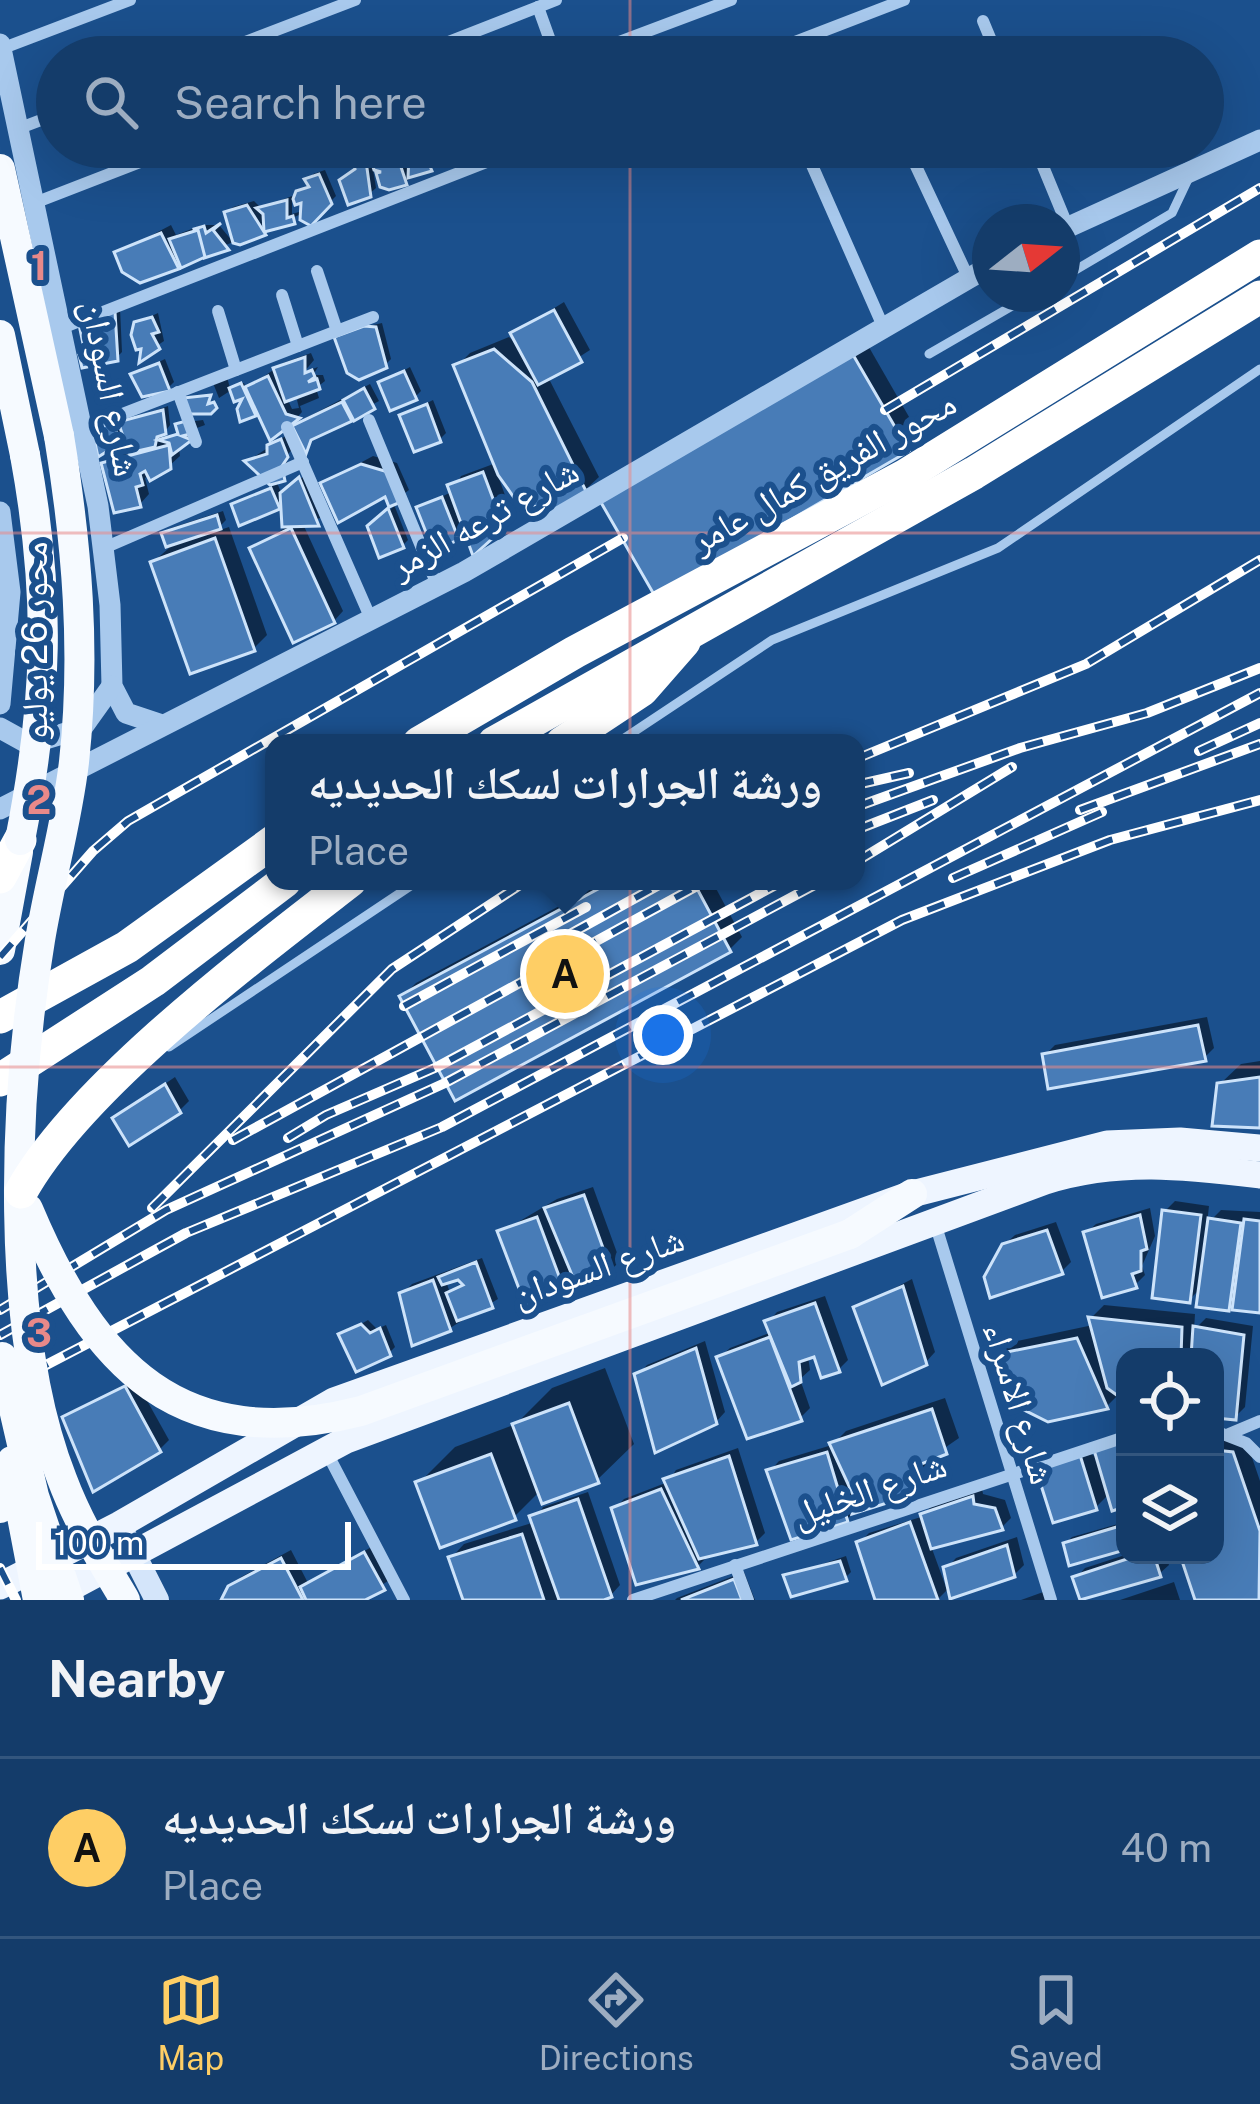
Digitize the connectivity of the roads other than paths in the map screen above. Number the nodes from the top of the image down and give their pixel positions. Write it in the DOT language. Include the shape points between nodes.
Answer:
graph roads {
  1 [pos="130,0"];
  2 [pos="355,0"];
  3 [pos="556,0"];
  4 [pos="730,0"];
  5 [pos="904,0"];
  6 [pos="538,7"];
  7 [pos="983,20"];
  8 [pos="261,36"];
  9 [pos="464,36"];
  10 [pos="548,36"];
  11 [pos="635,36"];
  12 [pos="811,36"];
  13 [pos="989,36"];
  14 [pos="1,46"];
  15 [pos="36,122"];
  16 [pos="20,128"];
  17 [pos="1260,140"];
  18 [pos="1224,156"];
  19 [pos="125,168"];
  20 [pos="471,168"];
  21 [pos="813,168"];
  22 [pos="917,168"];
  23 [pos="1043,168"];
  24 [pos="1197,168"];
  25 [pos="0,169"];
  26 [pos="1192,170"];
  27 [pos="37,202"];
  28 [pos="1056,204"];
  29 [pos="1080,221"];
  30 [pos="1260,256"];
  31 [pos="1080,267"];
  32 [pos="316,271"];
  33 [pos="972,275"];
  34 [pos="968,277"];
  35 [pos="341,282"];
  36 [pos="322,289"];
  37 [pos="282,295"];
  38 [pos="1260,297"];
  39 [pos="218,311"];
  40 [pos="1002,312"];
  41 [pos="374,317"];
  42 [pos="882,324"];
  43 [pos="62,328"];
  44 [pos="337,331"];
  45 [pos="0,334"];
  46 [pos="298,346"];
  47 [pos="929,354"];
  48 [pos="236,370"];
  49 [pos="1260,370"];
  50 [pos="178,392"];
  51 [pos="369,420"];
  52 [pos="287,427"];
  53 [pos="70,433"];
  54 [pos="196,442"];
  55 [pos="303,462"];
  56 [pos="0,512"];
  57 [pos="104,548"];
  58 [pos="437,585"];
  59 [pos="371,619"];
  60 [pos="693,630"];
  61 [pos="112,686"];
  62 [pos="0,704"];
  63 [pos="159,724"];
  64 [pos="0,728"];
  65 [pos="434,734"];
  66 [pos="510,734"];
  67 [pos="576,734"];
  68 [pos="631,734"];
  69 [pos="0,809"];
  70 [pos="20,841"];
  71 [pos="265,847"];
  72 [pos="0,878"];
  73 [pos="273,890"];
  74 [pos="339,890"];
  75 [pos="405,890"];
  76 [pos="0,950"];
  77 [pos="0,1017"];
  78 [pos="0,1079"];
  79 [pos="56,1123"];
  80 [pos="39,1133"];
  81 [pos="1260,1148"];
  82 [pos="0,1160"];
  83 [pos="1260,1175"];
  84 [pos="21,1192"];
  85 [pos="912,1194"];
  86 [pos="935,1222"];
  87 [pos="0,1342"];
  88 [pos="2,1357"];
  89 [pos="1260,1421"];
  90 [pos="1224,1431"];
  91 [pos="1224,1433"];
  92 [pos="1116,1440"];
  93 [pos="326,1450"];
  94 [pos="1260,1457"];
  95 [pos="12,1461"];
  96 [pos="1009,1473"];
  97 [pos="0,1508"];
  98 [pos="119,1525"];
  99 [pos="134,1555"];
  100 [pos="101,1559"];
  101 [pos="736,1565"];
  102 [pos="0,1586"];
  103 [pos="38,1600"];
  104 [pos="47,1600"];
  105 [pos="69,1600"];
  106 [pos="104,1600"];
  107 [pos="124,1600"];
  108 [pos="158,1600"];
  109 [pos="404,1600"];
  110 [pos="633,1600"];
  111 [pos="748,1600"];
  112 [pos="1051,1600"];
  1 -- 14 [label="street"];
  2 -- 8 [label="street"];
  3 -- 6 [label="street"];
  4 -- 11 [label="street"];
  5 -- 12 [label="street"];
  6 -- 9 [label="street"];
  6 -- 10 [label="street"];
  7 -- 13 [label="street"];
  14 -- 16 [label="street, شارع السودان"];
  15 -- 16 [label="street"];
  16 -- 27 [label="street, شارع السودان"];
  17 -- 18 [label="street"];
  19 -- 27 [label="street"];
  20 -- 43 [label="street"];
  21 -- 42 [label="street"];
  22 -- 34 [label="street"];
  23 -- 28 [label="street"];
  24 -- 26 [label="street"];
  25 -- 53 [label="highway, محور 26 يوليو"];
  26 -- 29 [label="street"];
  26 -- 31 [label="lane" via="1172,213"];
  27 -- 43 [label="street, شارع السودان"];
  30 -- 65 [label="highway, محور الفريق كمال عامر" via="952,445"];
  32 -- 36 [label="street"];
  33 -- 34 [label="street, شارع ترعه الزمر"];
  34 -- 42 [label="street, شارع ترعه الزمر"];
  35 -- 36 [label="street"];
  36 -- 44 [label="street"];
  37 -- 46 [label="street"];
  38 -- 60 [label="highway, محور الفريق كمال عامر" via="974,473"];
  39 -- 48 [label="street"];
  40 -- 47 [label="lane"];
  41 -- 44 [label="street"];
  42 -- 58 [label="street, شارع ترعه الزمر"];
  43 -- 53 [label="street, شارع السودان"];
  44 -- 46 [label="street"];
  45 -- 70 [label="highway, محور 26 يوليو, bridge" via="41,556 46,658"];
  46 -- 48 [label="street"];
  48 -- 50 [label="street"];
  49 -- 68 [label="lane" via="998,548 772,640"];
  50 -- 53 [label="street"];
  50 -- 54 [label="street"];
  51 -- 58 [label="street"];
  52 -- 55 [label="street"];
  53 -- 57 [label="street, شارع السودان"];
  53 -- 84 [label="highway, محور 26 يوليو, bridge" via="79,687 74,761 32,998"];
  55 -- 57 [label="street"];
  55 -- 59 [label="street"];
  56 -- 62 [label="street" via="10,592"];
  57 -- 61 [label="street, شارع السودان"];
  58 -- 59 [label="street, شارع ترعه الزمر"];
  59 -- 63 [label="street, شارع ترعه الزمر"];
  60 -- 66 [label="highway, محور الفريق كمال عامر"];
  60 -- 67 [label="highway" via="642,691"];
  61 -- 63 [label="street" via="126,713"];
  61 -- 64 [label="street" via="82,728 29,744"];
  63 -- 69 [label="street, شارع ترعه الزمر"];
  70 -- 72 [label="highway"];
  70 -- 76 [label="highway, محور 26 يوليو"];
  71 -- 77 [label="highway" via="128,946"];
  73 -- 78 [label="highway" via="137,992"];
  74 -- 84 [label="highway, bridge" via="126,1070 64,1131"];
  75 -- 79 [label="lane"];
  80 -- 82 [label="lane"];
  81 -- 85 [label="main road, شارع السودان" via="1107,1144"];
  83 -- 86 [label="main road, شارع السودان" via="1147,1163 1095,1168"];
  84 -- 85 [label="highway, bridge" via="71,1300 111,1354 167,1398 244,1424 286,1426 361,1411 850,1234"];
  84 -- 100 [label="highway, محور 26 يوليو, bridge" via="43,1410 62,1479"];
  85 -- 98 [label="main road, شارع السودان" via="334,1400"];
  86 -- 93 [label="main road, شارع السودان"];
  86 -- 96 [label="street, شارع الاسراء"];
  87 -- 88 [label="highway, bridge"];
  88 -- 95 [label="highway, bridge"];
  88 -- 105 [label="highway, bridge" via="34,1496"];
  89 -- 90 [label="street"];
  91 -- 94 [label="street"];
  92 -- 96 [label="street, شارع الخليل"];
  93 -- 99 [label="main road, شارع السودان"];
  93 -- 109 [label="street"];
  95 -- 97 [label="highway"];
  95 -- 103 [label="highway, bridge"];
  96 -- 101 [label="street, شارع الخليل"];
  96 -- 112 [label="street, شارع الاسراء"];
  98 -- 99 [label="main road"];
  98 -- 102 [label="main road, شارع السودان"];
  99 -- 104 [label="main road, شارع السودان"];
  99 -- 108 [label="main road"];
  100 -- 106 [label="highway"];
  100 -- 107 [label="highway, محور 26 يوليو, bridge"];
  101 -- 110 [label="street, شارع الخليل"];
  101 -- 111 [label="street"];
}
